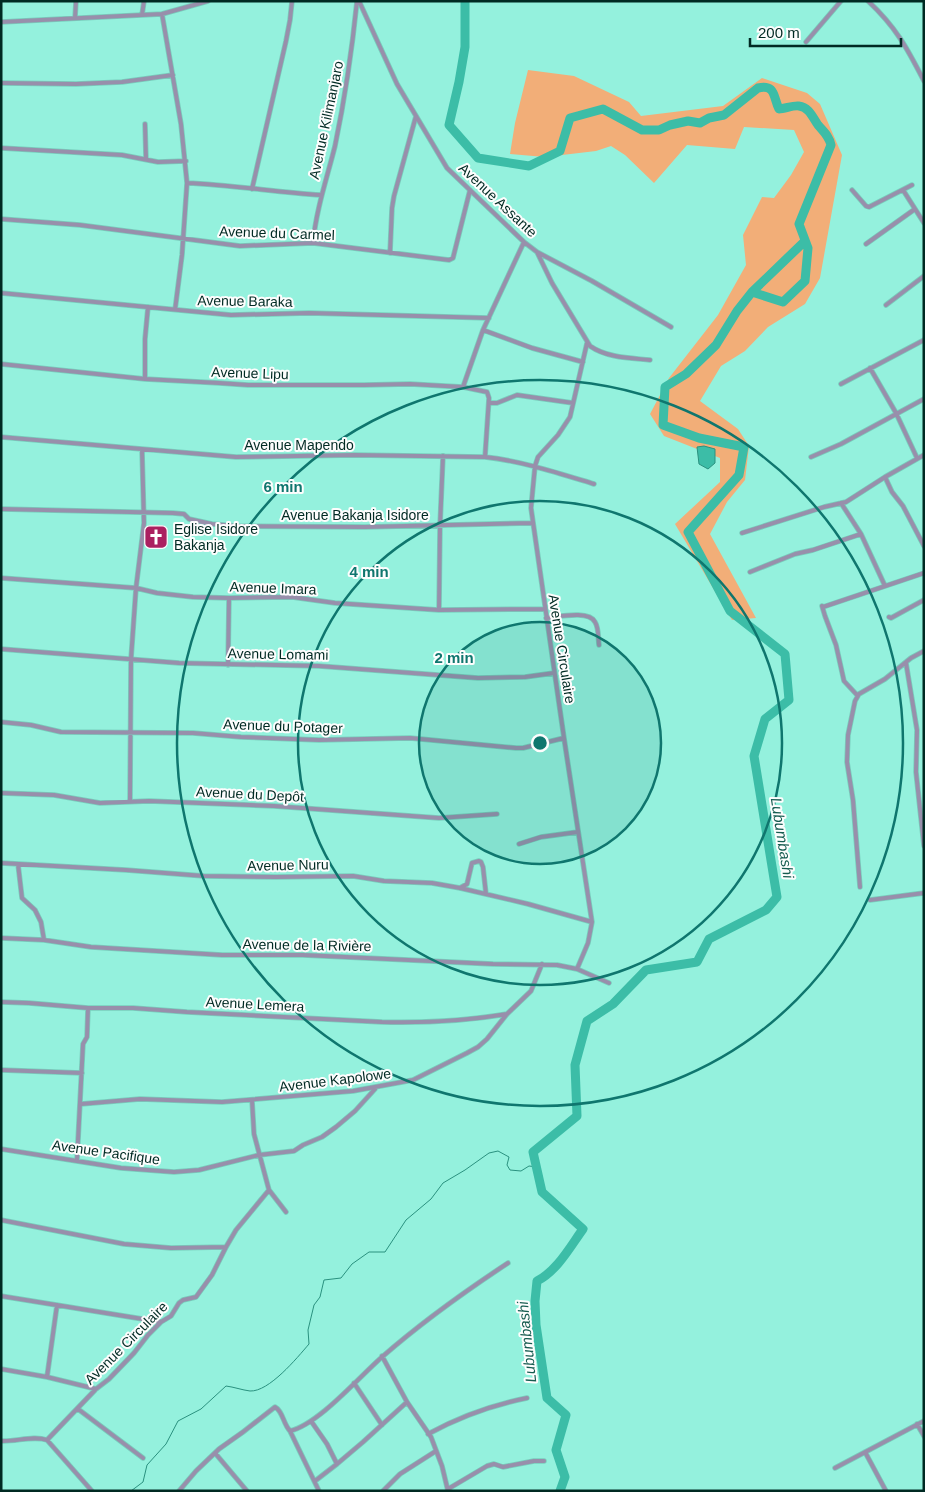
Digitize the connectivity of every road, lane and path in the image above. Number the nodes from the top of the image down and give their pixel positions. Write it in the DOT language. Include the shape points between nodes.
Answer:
graph roads {
  1 [pos="76,1"];
  2 [pos="144,1"];
  3 [pos="208,1"];
  4 [pos="292,1"];
  5 [pos="358,1"];
  6 [pos="841,1"];
  7 [pos="868,1"];
  8 [pos="162,14"];
  9 [pos="142,15"];
  10 [pos="75,18"];
  11 [pos="1,22"];
  12 [pos="806,42"];
  13 [pos="173,75"];
  14 [pos="924,81"];
  15 [pos="1,83"];
  16 [pos="416,116"];
  17 [pos="145,124"];
  18 [pos="1,148"];
  19 [pos="146,159"];
  20 [pos="186,161"];
  21 [pos="187,183"];
  22 [pos="912,185"];
  23 [pos="252,189"];
  24 [pos="470,190"];
  25 [pos="852,190"];
  26 [pos="903,190"];
  27 [pos="321,195"];
  28 [pos="915,209"];
  29 [pos="1,220"];
  30 [pos="924,222"];
  31 [pos="183,238"];
  32 [pos="524,242"];
  33 [pos="313,243"];
  34 [pos="866,244"];
  35 [pos="537,252"];
  36 [pos="390,253"];
  37 [pos="924,276"];
  38 [pos="1,293"];
  39 [pos="886,305"];
  40 [pos="148,307"];
  41 [pos="175,310"];
  42 [pos="489,318"];
  43 [pos="671,326"];
  44 [pos="483,330"];
  45 [pos="924,340"];
  46 [pos="587,342"];
  47 [pos="650,360"];
  48 [pos="583,362"];
  49 [pos="1,364"];
  50 [pos="870,368"];
  51 [pos="145,379"];
  52 [pos="841,384"];
  53 [pos="463,387"];
  54 [pos="924,399"];
  55 [pos="489,403"];
  56 [pos="573,403"];
  57 [pos="896,414"];
  58 [pos="1,437"];
  59 [pos="142,449"];
  60 [pos="924,455"];
  61 [pos="443,456"];
  62 [pos="485,457"];
  63 [pos="811,457"];
  64 [pos="917,458"];
  65 [pos="535,466"];
  66 [pos="884,477"];
  67 [pos="594,484"];
  68 [pos="841,503"];
  69 [pos="1,508"];
  70 [pos="143,512"];
  71 [pos="532,523"];
  72 [pos="440,526"];
  73 [pos="742,533"];
  74 [pos="860,534"];
  75 [pos="924,546"];
  76 [pos="750,572"];
  77 [pos="924,573"];
  78 [pos="1,578"];
  79 [pos="885,586"];
  80 [pos="136,588"];
  81 [pos="230,598"];
  82 [pos="924,600"];
  83 [pos="545,609"];
  84 [pos="440,610"];
  85 [pos="888,617"];
  86 [pos="546,618"];
  87 [pos="600,645"];
  88 [pos="1,649"];
  89 [pos="924,651"];
  90 [pos="131,659"];
  91 [pos="906,663"];
  92 [pos="228,665"];
  93 [pos="554,673"];
  94 [pos="857,695"];
  95 [pos="1,722"];
  96 [pos="131,732"];
  97 [pos="564,738"];
  98 [pos="1,793"];
  99 [pos="130,801"];
  100 [pos="498,814"];
  101 [pos="578,832"];
  102 [pos="518,844"];
  103 [pos="924,846"];
  104 [pos="1,864"];
  105 [pos="18,864"];
  106 [pos="860,887"];
  107 [pos="460,888"];
  108 [pos="924,893"];
  109 [pos="486,894"];
  110 [pos="870,900"];
  111 [pos="592,922"];
  112 [pos="1,938"];
  113 [pos="44,940"];
  114 [pos="542,964"];
  115 [pos="577,968"];
  116 [pos="609,983"];
  117 [pos="1,1002"];
  118 [pos="88,1008"];
  119 [pos="508,1014"];
  120 [pos="1,1070"];
  121 [pos="82,1073"];
  122 [pos="376,1088"];
  123 [pos="252,1100"];
  124 [pos="80,1104"];
  125 [pos="1,1149"];
  126 [pos="259,1155"];
  127 [pos="77,1160"];
  128 [pos="269,1190"];
  129 [pos="286,1212"];
  130 [pos="1,1220"];
  131 [pos="226,1247"];
  132 [pos="508,1264"];
  133 [pos="1,1296"];
  134 [pos="57,1305"];
  135 [pos="162,1322"];
  136 [pos="382,1356"];
  137 [pos="1,1369"];
  138 [pos="47,1377"];
  139 [pos="354,1383"];
  140 [pos="96,1389"];
  141 [pos="527,1398"];
  142 [pos="407,1402"];
  143 [pos="78,1409"];
  144 [pos="311,1421"];
  145 [pos="924,1421"];
  146 [pos="917,1424"];
  147 [pos="382,1425"];
  148 [pos="290,1431"];
  149 [pos="428,1434"];
  150 [pos="924,1436"];
  151 [pos="47,1440"];
  152 [pos="1,1441"];
  153 [pos="436,1451"];
  154 [pos="865,1452"];
  155 [pos="215,1454"];
  156 [pos="143,1458"];
  157 [pos="544,1461"];
  158 [pos="337,1464"];
  159 [pos="835,1468"];
  160 [pos="315,1481"];
  161 [pos="448,1490"];
  162 [pos="92,1491"];
  163 [pos="179,1491"];
  164 [pos="247,1491"];
  165 [pos="319,1491"];
  166 [pos="383,1491"];
  167 [pos="886,1491"];
  1 -- 10 [label="street"];
  2 -- 9 [label="street"];
  3 -- 8 [label="street"];
  4 -- 23 [label="street" via="288,35"];
  5 -- 16 [label="street, Avenue Assante"];
  5 -- 27 [label="street, Avenue Kilimanjaro" via="346,88"];
  6 -- 12 [label="street"];
  7 -- 14 [label="street" via="905,44"];
  8 -- 9 [label="street"];
  8 -- 13 [label="street"];
  9 -- 10 [label="street"];
  10 -- 11 [label="street"];
  13 -- 15 [label="street" via="122,82"];
  13 -- 20 [label="street"];
  16 -- 24 [label="street, Avenue Assante" via="448,168"];
  16 -- 36 [label="street" via="394,196"];
  17 -- 19 [label="street"];
  18 -- 19 [label="street"];
  19 -- 20 [label="street"];
  20 -- 21 [label="street"];
  21 -- 23 [label="street"];
  21 -- 31 [label="street"];
  22 -- 26 [label="street"];
  23 -- 27 [label="street"];
  24 -- 32 [label="street, Avenue Assante"];
  24 -- 36 [label="street, Avenue du Carmel" via="452,259"];
  25 -- 26 [label="street" via="869,206"];
  26 -- 28 [label="street"];
  27 -- 33 [label="street, Avenue Kilimanjaro"];
  28 -- 30 [label="street"];
  28 -- 34 [label="street"];
  29 -- 31 [label="street, Avenue du Carmel" via="80,225"];
  31 -- 33 [label="street, Avenue du Carmel" via="249,246"];
  31 -- 41 [label="street"];
  32 -- 35 [label="street, Avenue Assante"];
  32 -- 42 [label="street"];
  33 -- 36 [label="street, Avenue du Carmel"];
  35 -- 43 [label="street, Avenue Assante"];
  35 -- 46 [label="street"];
  37 -- 39 [label="street"];
  38 -- 40 [label="street, Avenue Baraka"];
  40 -- 41 [label="street, Avenue Baraka"];
  40 -- 51 [label="street"];
  41 -- 42 [label="street, Avenue Baraka" via="231,315"];
  42 -- 44 [label="street"];
  44 -- 48 [label="street"];
  44 -- 53 [label="street"];
  45 -- 50 [label="street"];
  46 -- 47 [label="street" via="601,352"];
  46 -- 48 [label="street, Avenue Circulaire"];
  48 -- 56 [label="street, Avenue Circulaire"];
  49 -- 51 [label="street, Avenue Lipu"];
  50 -- 52 [label="street"];
  50 -- 57 [label="street"];
  51 -- 53 [label="street, Avenue Lipu" via="248,385 410,384"];
  53 -- 55 [label="street, Avenue Lipu" via="486,391"];
  54 -- 57 [label="street"];
  55 -- 56 [label="street" via="517,395"];
  55 -- 62 [label="street"];
  56 -- 65 [label="street, Avenue Circulaire" via="566,424 538,457"];
  57 -- 63 [label="street"];
  57 -- 64 [label="street"];
  58 -- 59 [label="street, Avenue Mapendo"];
  59 -- 61 [label="street, Avenue Mapendo" via="236,456"];
  59 -- 70 [label="street"];
  60 -- 64 [label="street"];
  61 -- 62 [label="street, Avenue Mapendo"];
  61 -- 72 [label="street"];
  62 -- 65 [label="street, Avenue Mapendo"];
  64 -- 66 [label="street"];
  65 -- 67 [label="street, Avenue Mapendo"];
  65 -- 71 [label="street, Avenue Circulaire"];
  66 -- 68 [label="street" via="853,499"];
  66 -- 75 [label="street"];
  68 -- 73 [label="street"];
  68 -- 74 [label="street"];
  69 -- 70 [label="street, Avenue Bakanja Isidore"];
  70 -- 72 [label="street, Avenue Bakanja Isidore" via="184,514 189,519 225,526"];
  70 -- 80 [label="street"];
  71 -- 72 [label="street, Avenue Bakanja Isidore"];
  71 -- 83 [label="street, Avenue Circulaire"];
  72 -- 84 [label="street"];
  74 -- 76 [label="street"];
  74 -- 79 [label="street"];
  77 -- 79 [label="street"];
  78 -- 80 [label="street, Avenue Imara"];
  79 -- 94 [label="street" via="822,606 844,681"];
  80 -- 81 [label="street, Avenue Imara" via="157,593"];
  80 -- 90 [label="street"];
  81 -- 84 [label="street, Avenue Imara" via="292,597"];
  81 -- 92 [label="street"];
  82 -- 85 [label="street"];
  83 -- 84 [label="street, Avenue Imara"];
  83 -- 86 [label="street, Avenue Circulaire"];
  86 -- 87 [label="street" via="591,617 595,620"];
  86 -- 93 [label="street, Avenue Circulaire"];
  88 -- 90 [label="street, Avenue Lomami"];
  89 -- 91 [label="street"];
  90 -- 92 [label="street, Avenue Lomami"];
  90 -- 96 [label="street"];
  91 -- 94 [label="street"];
  91 -- 103 [label="street" via="917,730 916,772"];
  92 -- 93 [label="street, Avenue Lomami" via="319,666 478,678"];
  93 -- 97 [label="street, Avenue Circulaire"];
  94 -- 106 [label="street" via="849,727 847,762"];
  95 -- 96 [label="street, Avenue du Potager" via="62,732"];
  96 -- 97 [label="street, Avenue du Potager" via="319,740 410,738 516,748"];
  96 -- 99 [label="street"];
  97 -- 101 [label="street, Avenue Circulaire"];
  98 -- 99 [label="street, Avenue du Depôt" via="54,795 100,802"];
  99 -- 100 [label="street, Avenue du Depôt" via="274,806 439,818"];
  101 -- 102 [label="street"];
  101 -- 111 [label="street, Avenue Circulaire"];
  104 -- 105 [label="street, Avenue Nuru"];
  105 -- 107 [label="street, Avenue Nuru" via="204,876 353,876"];
  105 -- 113 [label="street" via="22,898 35,910"];
  107 -- 109 [label="street, Avenue Nuru"];
  107 -- 109 [label="street" via="466,884 472,863 479,861 484,867"];
  108 -- 110 [label="street"];
  109 -- 111 [label="street"];
  111 -- 115 [label="street, Avenue Circulaire" via="588,943"];
  112 -- 113 [label="street, Avenue de la Rivière"];
  113 -- 114 [label="street, Avenue de la Rivière" via="91,947 222,955"];
  114 -- 115 [label="street, Avenue de la Rivière"];
  114 -- 119 [label="street, Avenue Kapolowe" via="532,991"];
  115 -- 116 [label="street, Avenue de la Rivière"];
  117 -- 118 [label="street, Avenue Lemera"];
  118 -- 119 [label="street, Avenue Lemera" via="410,1022"];
  118 -- 121 [label="street" via="87,1037 82,1044"];
  119 -- 122 [label="street, Avenue Kapolowe" via="487,1039 472,1050 413,1080"];
  120 -- 121 [label="street"];
  121 -- 124 [label="street"];
  122 -- 123 [label="street, Avenue Kapolowe"];
  122 -- 126 [label="street, Avenue Pacifique" via="355,1111 322,1137 294,1151"];
  123 -- 124 [label="street, Avenue Kapolowe" via="140,1099"];
  123 -- 126 [label="street"];
  124 -- 127 [label="street"];
  125 -- 127 [label="street, Avenue Pacifique"];
  126 -- 127 [label="street, Avenue Pacifique" via="199,1170 174,1172 121,1168"];
  126 -- 128 [label="street"];
  128 -- 129 [label="street"];
  128 -- 131 [label="street, Avenue Circulaire"];
  130 -- 131 [label="street" via="124,1244 170,1248"];
  131 -- 135 [label="street, Avenue Circulaire" via="196,1297 183,1300"];
  132 -- 136 [label="street" via="464,1292"];
  133 -- 134 [label="street"];
  134 -- 135 [label="street"];
  134 -- 138 [label="street"];
  135 -- 140 [label="street, Avenue Circulaire"];
  136 -- 139 [label="street"];
  136 -- 142 [label="street"];
  137 -- 138 [label="street"];
  138 -- 140 [label="street"];
  139 -- 144 [label="street"];
  139 -- 147 [label="street"];
  140 -- 143 [label="street, Avenue Circulaire"];
  141 -- 149 [label="street" via="489,1407"];
  142 -- 147 [label="street"];
  142 -- 149 [label="street"];
  143 -- 151 [label="street, Avenue Circulaire"];
  143 -- 156 [label="street"];
  144 -- 148 [label="street"];
  144 -- 158 [label="street"];
  145 -- 146 [label="street"];
  146 -- 150 [label="street"];
  146 -- 154 [label="street"];
  147 -- 158 [label="street"];
  148 -- 155 [label="street" via="275,1407"];
  148 -- 160 [label="street"];
  149 -- 153 [label="street"];
  151 -- 152 [label="street"];
  151 -- 162 [label="street"];
  153 -- 161 [label="street"];
  153 -- 166 [label="street" via="400,1474"];
  154 -- 159 [label="street"];
  154 -- 167 [label="street"];
  155 -- 163 [label="street"];
  155 -- 164 [label="street"];
  157 -- 161 [label="street" via="487,1466"];
  158 -- 160 [label="street"];
  160 -- 165 [label="street"];
}
